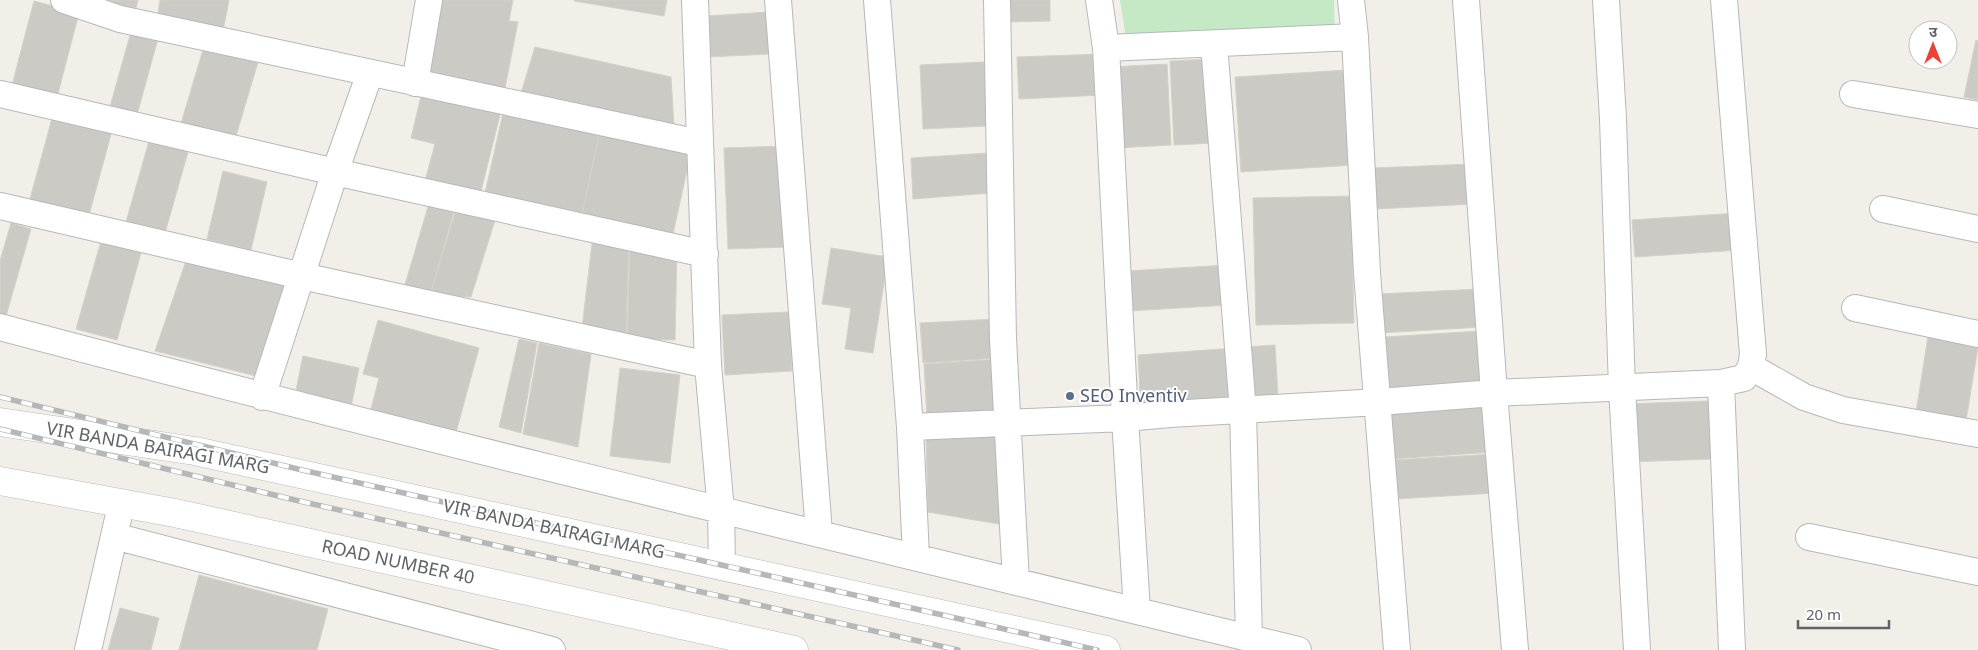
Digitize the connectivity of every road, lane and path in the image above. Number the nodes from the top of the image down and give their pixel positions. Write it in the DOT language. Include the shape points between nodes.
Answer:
graph roads {
  1 [pos="64,0"];
  2 [pos="429,0"];
  3 [pos="694,0"];
  4 [pos="778,0"];
  5 [pos="877,0"];
  6 [pos="997,0"];
  7 [pos="1099,0"];
  8 [pos="1351,0"];
  9 [pos="1466,0"];
  10 [pos="1606,0"];
  11 [pos="1724,0"];
  12 [pos="1354,37"];
  13 [pos="1214,44"];
  14 [pos="1106,48"];
  15 [pos="370,73"];
  16 [pos="415,83"];
  17 [pos="0,94"];
  18 [pos="1853,94"];
  19 [pos="1978,115"];
  20 [pos="699,143"];
  21 [pos="334,172"];
  22 [pos="0,206"];
  23 [pos="1883,209"];
  24 [pos="1978,229"];
  25 [pos="705,254"];
  26 [pos="302,276"];
  27 [pos="1854,308"];
  28 [pos="0,327"];
  29 [pos="1978,334"];
  30 [pos="708,365"];
  31 [pos="1751,367"];
  32 [pos="1721,384"];
  33 [pos="1622,388"];
  34 [pos="1494,393"];
  35 [pos="262,397"];
  36 [pos="1378,402"];
  37 [pos="1243,411"];
  38 [pos="1125,418"];
  39 [pos="0,422"];
  40 [pos="1008,422"];
  41 [pos="910,427"];
  42 [pos="1978,434"];
  43 [pos="0,482"];
  44 [pos="122,503"];
  45 [pos="721,511"];
  46 [pos="818,533"];
  47 [pos="114,536"];
  48 [pos="1809,537"];
  49 [pos="916,557"];
  50 [pos="722,566"];
  51 [pos="1978,572"];
  52 [pos="1016,582"];
  53 [pos="1137,611"];
  54 [pos="1249,638"];
  55 [pos="88,650"];
  56 [pos="552,650"];
  57 [pos="794,650"];
  58 [pos="1106,650"];
  59 [pos="1298,650"];
  60 [pos="1397,650"];
  61 [pos="1515,650"];
  62 [pos="1637,650"];
  63 [pos="1732,650"];
  1 -- 15 [label="street" via="120,19"];
  2 -- 16 [label="street"];
  3 -- 20 [label="street"];
  4 -- 46 [label="street"];
  5 -- 41 [label="street"];
  6 -- 40 [label="street" via="1003,339"];
  7 -- 14 [label="street"];
  8 -- 12 [label="street"];
  9 -- 34 [label="street"];
  10 -- 33 [label="street"];
  11 -- 31 [label="street" via="1753,354"];
  12 -- 13 [label="street"];
  12 -- 36 [label="street" via="1367,273"];
  13 -- 14 [label="street"];
  13 -- 37 [label="street"];
  14 -- 38 [label="street"];
  15 -- 16 [label="street"];
  15 -- 21 [label="street"];
  16 -- 20 [label="street"];
  17 -- 21 [label="street"];
  18 -- 19 [label="street"];
  20 -- 25 [label="street"];
  21 -- 25 [label="street"];
  21 -- 26 [label="street"];
  22 -- 26 [label="street"];
  23 -- 24 [label="street"];
  25 -- 30 [label="street"];
  26 -- 30 [label="street"];
  26 -- 35 [label="street"];
  27 -- 29 [label="street"];
  28 -- 35 [label="street"];
  30 -- 45 [label="street"];
  31 -- 32 [label="street" via="1744,378"];
  31 -- 42 [label="street" via="1804,397 1835,408"];
  32 -- 33 [label="street"];
  32 -- 63 [label="street"];
  33 -- 34 [label="street"];
  33 -- 62 [label="street"];
  34 -- 36 [label="street"];
  34 -- 61 [label="street"];
  35 -- 45 [label="street"];
  36 -- 37 [label="street"];
  36 -- 60 [label="street"];
  37 -- 38 [label="street"];
  37 -- 54 [label="street"];
  38 -- 40 [label="street"];
  38 -- 53 [label="street"];
  39 -- 50 [label="main road, VIR BANDA BAIRAGI MARG" via="194,451"];
  40 -- 41 [label="street"];
  40 -- 52 [label="street"];
  41 -- 49 [label="street"];
  43 -- 44 [label="main road, ROAD NUMBER 40"];
  44 -- 47 [label="street"];
  44 -- 57 [label="main road, ROAD NUMBER 40"];
  45 -- 46 [label="street"];
  45 -- 50 [label="street"];
  46 -- 49 [label="street"];
  47 -- 55 [label="street"];
  47 -- 56 [label="street"];
  48 -- 51 [label="street"];
  49 -- 52 [label="street"];
  50 -- 58 [label="main road, VIR BANDA BAIRAGI MARG"];
  52 -- 53 [label="street"];
  53 -- 54 [label="street"];
  54 -- 59 [label="street"];
}
